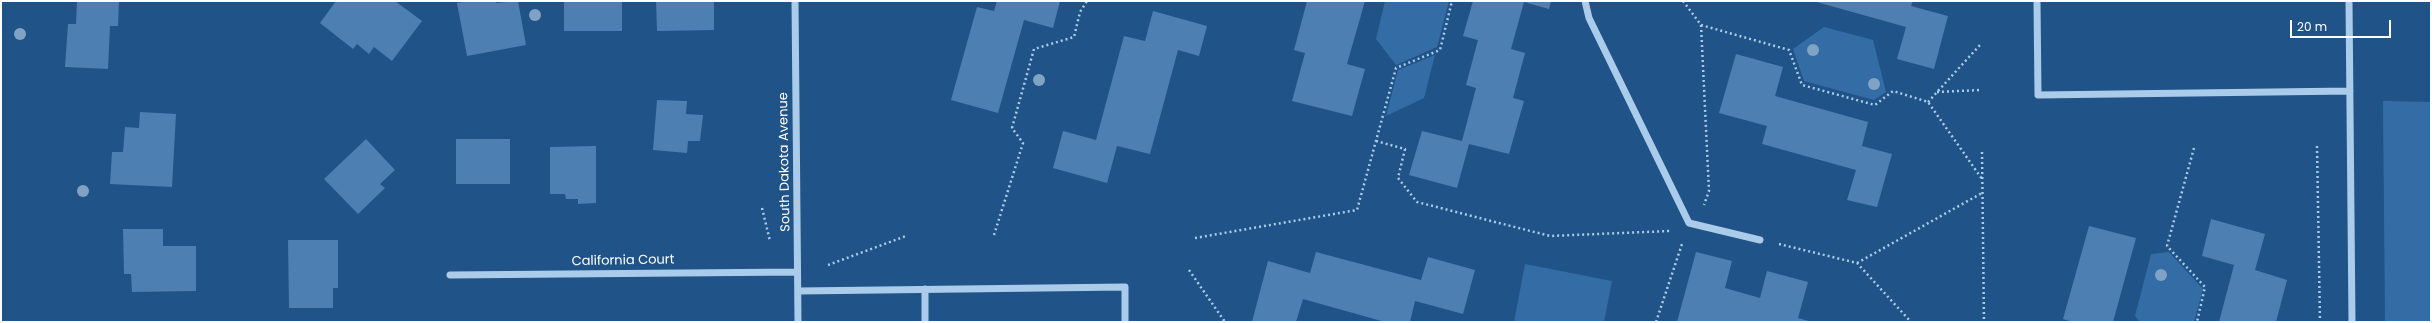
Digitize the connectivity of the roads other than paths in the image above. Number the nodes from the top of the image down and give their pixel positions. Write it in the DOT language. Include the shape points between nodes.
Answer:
graph roads {
  1 [pos="795,1"];
  2 [pos="1585,1"];
  3 [pos="2037,1"];
  4 [pos="2349,1"];
  5 [pos="2350,91"];
  6 [pos="1760,240"];
  7 [pos="797,272"];
  8 [pos="450,275"];
  9 [pos="924,289"];
  10 [pos="798,291"];
  11 [pos="798,322"];
  12 [pos="925,322"];
  13 [pos="1125,322"];
  14 [pos="2352,322"];
  1 -- 7 [label="street, South Dakota Avenue"];
  2 -- 6 [label="street" via="1589,18 1689,223"];
  3 -- 5 [label="street" via="2038,94"];
  4 -- 5 [label="street"];
  5 -- 14 [label="street"];
  7 -- 8 [label="street, California Court"];
  7 -- 10 [label="street, South Dakota Avenue"];
  9 -- 10 [label="street"];
  9 -- 12 [label="street"];
  9 -- 13 [label="street" via="1125,287"];
  10 -- 11 [label="street, South Dakota Avenue"];
}
